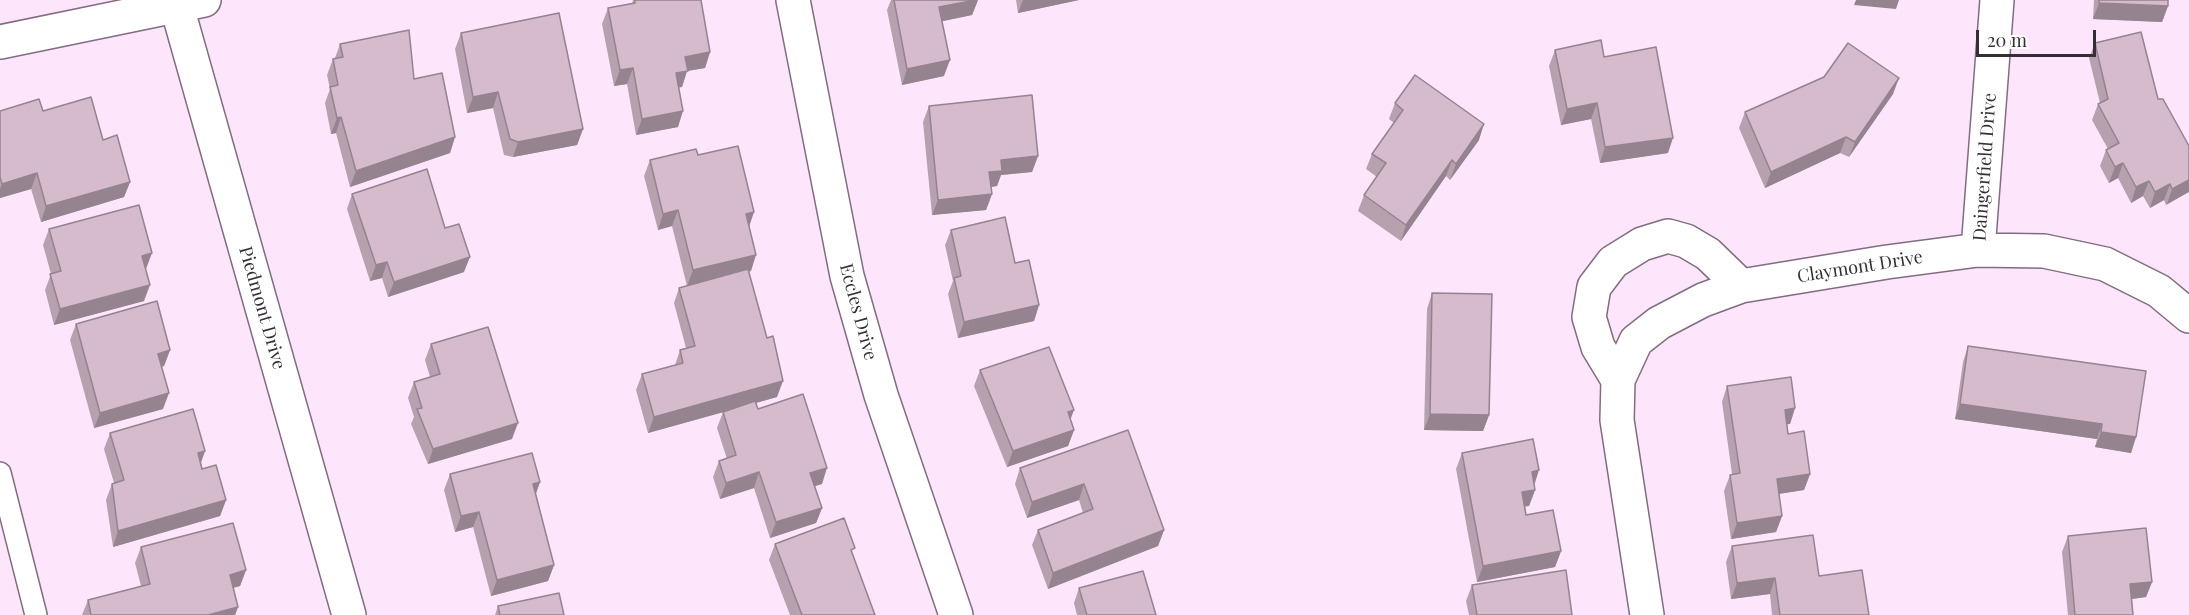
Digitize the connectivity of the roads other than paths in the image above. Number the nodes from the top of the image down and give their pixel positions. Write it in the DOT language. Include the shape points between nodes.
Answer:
graph roads {
  1 [pos="793,0"];
  2 [pos="1997,0"];
  3 [pos="185,2"];
  4 [pos="0,42"];
  5 [pos="1978,250"];
  6 [pos="1741,286"];
  7 [pos="2189,316"];
  8 [pos="1618,380"];
  9 [pos="0,473"];
  10 [pos="36,615"];
  11 [pos="349,615"];
  12 [pos="956,615"];
  13 [pos="1647,615"];
  1 -- 12 [label="street, Eccles Drive" via="847,276 881,395"];
  2 -- 5 [label="street, Daingerfield Drive"];
  3 -- 4 [label="street"];
  3 -- 11 [label="street, Piedmont Drive"];
  5 -- 6 [label="street, Claymont Drive"];
  5 -- 7 [label="street, Daingerfield Drive" via="2044,251 2105,264 2159,291"];
  6 -- 8 [label="street, Claymont Drive" via="1659,323 1636,341"];
  6 -- 8 [label="street" via="1708,254 1668,236 1642,244 1613,262 1594,287 1588,317 1598,347"];
  8 -- 13 [label="street, Claymont Drive" via="1617,420"];
  9 -- 10 [label="lane"];
}
